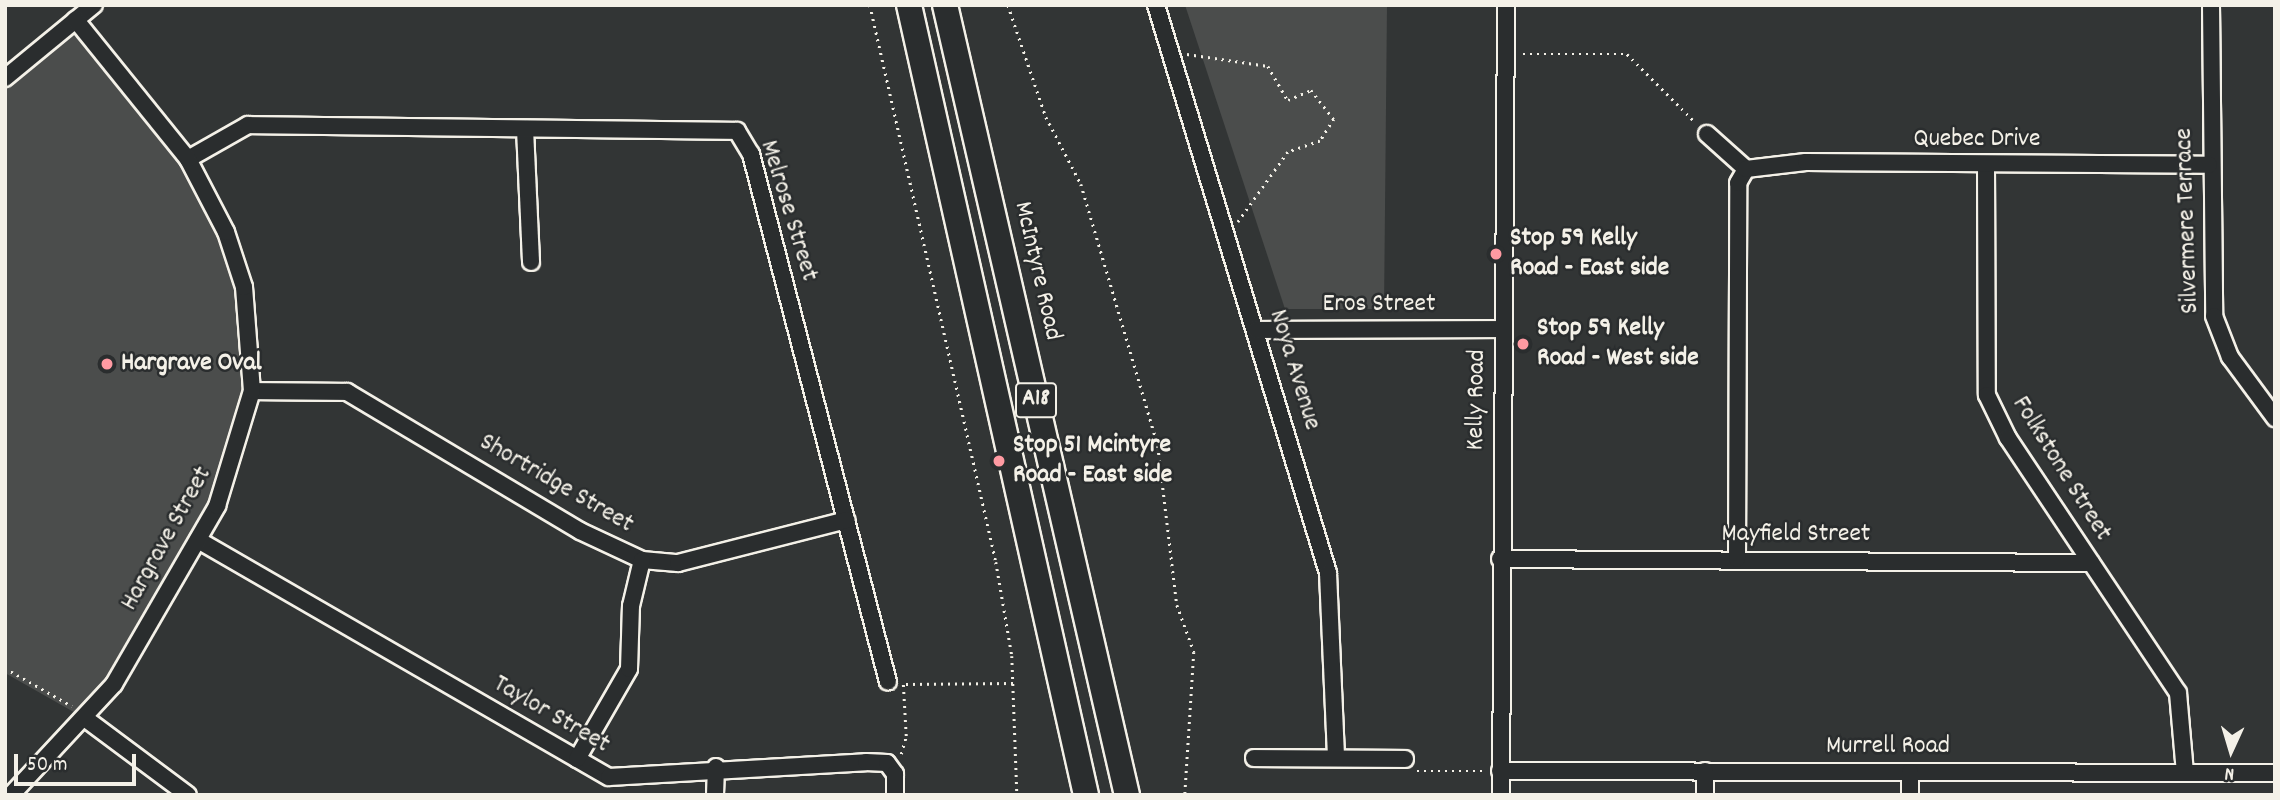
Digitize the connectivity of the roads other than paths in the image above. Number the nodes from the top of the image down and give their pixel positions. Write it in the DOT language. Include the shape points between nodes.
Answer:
graph roads {
  1 [pos="94,5"];
  2 [pos="909,5"];
  3 [pos="945,5"];
  4 [pos="1156,5"];
  5 [pos="1507,5"];
  6 [pos="2211,5"];
  7 [pos="76,20"];
  8 [pos="5,78"];
  9 [pos="525,129"];
  10 [pos="1707,134"];
  11 [pos="188,159"];
  12 [pos="1986,164"];
  13 [pos="2209,164"];
  14 [pos="1746,169"];
  15 [pos="531,262"];
  16 [pos="1503,329"];
  17 [pos="1256,330"];
  18 [pos="252,391"];
  19 [pos="2275,418"];
  20 [pos="847,520"];
  21 [pos="198,540"];
  22 [pos="1500,559"];
  23 [pos="1737,559"];
  24 [pos="642,560"];
  25 [pos="2091,563"];
  26 [pos="888,682"];
  27 [pos="83,715"];
  28 [pos="1254,758"];
  29 [pos="1336,758"];
  30 [pos="577,759"];
  31 [pos="1405,759"];
  32 [pos="716,767"];
  33 [pos="1500,771"];
  34 [pos="1705,771"];
  35 [pos="1910,772"];
  36 [pos="2275,773"];
  37 [pos="2185,774"];
  38 [pos="11,795"];
  39 [pos="188,795"];
  40 [pos="715,795"];
  41 [pos="895,795"];
  42 [pos="1086,795"];
  43 [pos="1127,795"];
  44 [pos="1501,795"];
  45 [pos="1706,795"];
  46 [pos="1910,795"];
  1 -- 7 [label="street"];
  2 -- 42 [label="main road, A18"];
  3 -- 43 [label="main road, McIntyre Road / A18"];
  4 -- 17 [label="street, Noya Avenue"];
  5 -- 16 [label="street, Kelly Road"];
  6 -- 13 [label="street, Silvermere Terrace"];
  7 -- 8 [label="street"];
  7 -- 11 [label="street, Hargrave Street"];
  9 -- 11 [label="street, Melrose Street" via="248,125"];
  9 -- 15 [label="street"];
  9 -- 20 [label="street, Melrose Street" via="737,131 751,154"];
  10 -- 14 [label="street"];
  11 -- 18 [label="street, Hargrave Street" via="226,232 244,287"];
  12 -- 13 [label="street, Quebec Drive"];
  12 -- 14 [label="street, Quebec Drive" via="1807,162"];
  12 -- 25 [label="street, Folkstone Street" via="1987,395"];
  13 -- 19 [label="street, Silvermere Terrace" via="2215,324"];
  14 -- 23 [label="street" via="1738,183"];
  16 -- 17 [label="street, Eros Street"];
  16 -- 22 [label="street, Kelly Road"];
  17 -- 29 [label="street, Noya Avenue" via="1328,573"];
  18 -- 21 [label="street, Hargrave Street" via="232,471"];
  18 -- 24 [label="street, Shortridge Street" via="347,393 580,531"];
  20 -- 24 [label="street, Shortridge Street" via="678,563"];
  20 -- 26 [label="street, Melrose Street"];
  21 -- 27 [label="street, Hargrave Street" via="114,684"];
  21 -- 30 [label="street, Taylor Street"];
  22 -- 23 [label="street, Mayfield Street"];
  22 -- 33 [label="street, Kelly Road"];
  23 -- 25 [label="street, Mayfield Street"];
  24 -- 30 [label="street" via="631,606 629,669"];
  25 -- 37 [label="street, Folkstone Street" via="2178,693"];
  27 -- 38 [label="street, Hargrave Street"];
  27 -- 39 [label="street"];
  28 -- 29 [label="street"];
  29 -- 31 [label="street"];
  30 -- 32 [label="street, Taylor Street" via="609,777"];
  32 -- 40 [label="street"];
  32 -- 41 [label="street, Taylor Street" via="887,763 895,774"];
  33 -- 34 [label="street, Murrell Road"];
  33 -- 44 [label="street, Kelly Road"];
  34 -- 35 [label="street, Murrell Road"];
  34 -- 45 [label="street"];
  35 -- 37 [label="street, Murrell Road"];
  35 -- 46 [label="street"];
  36 -- 37 [label="street, Murrell Road"];
}
